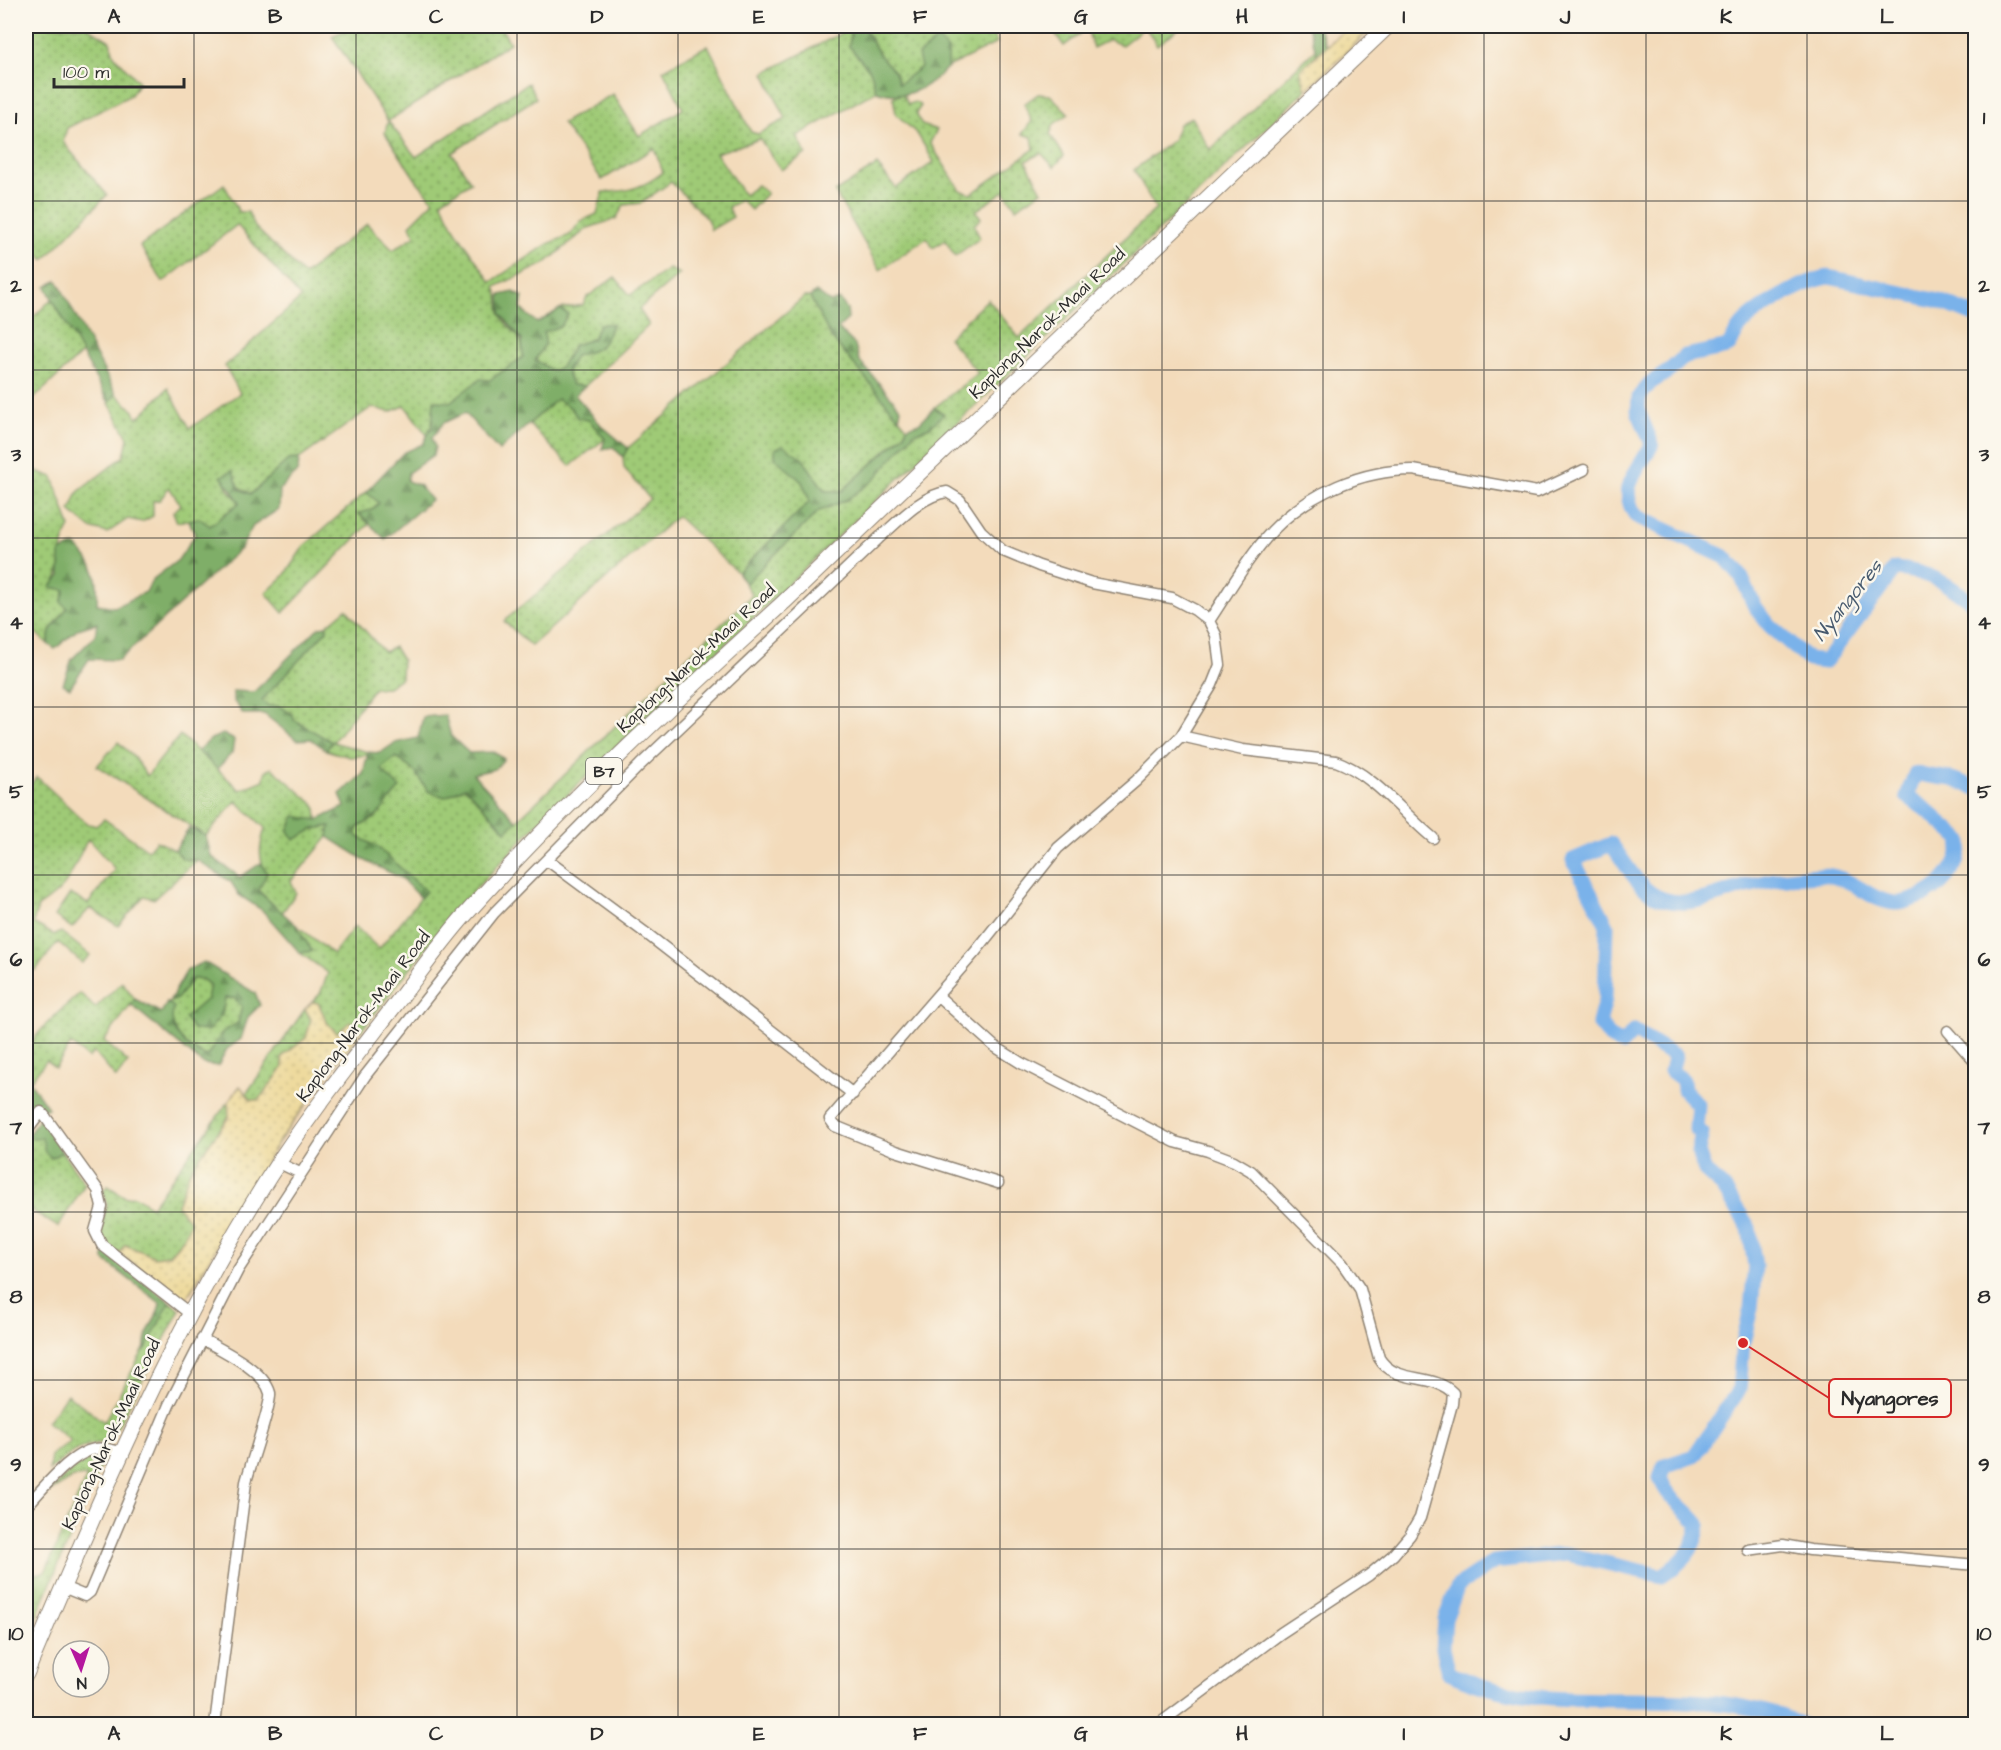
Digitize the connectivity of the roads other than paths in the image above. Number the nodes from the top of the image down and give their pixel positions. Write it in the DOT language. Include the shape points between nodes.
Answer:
graph roads {
  1 [pos="1388,26"];
  2 [pos="1584,470"];
  3 [pos="1209,621"];
  4 [pos="1181,736"];
  5 [pos="1433,838"];
  6 [pos="547,860"];
  7 [pos="938,996"];
  8 [pos="391,1010"];
  9 [pos="407,1024"];
  10 [pos="1948,1031"];
  11 [pos="1976,1063"];
  12 [pos="853,1094"];
  13 [pos="26,1132"];
  14 [pos="279,1162"];
  15 [pos="300,1173"];
  16 [pos="998,1183"];
  17 [pos="189,1313"];
  18 [pos="202,1339"];
  19 [pos="124,1453"];
  20 [pos="26,1507"];
  21 [pos="1748,1550"];
  22 [pos="1976,1565"];
  23 [pos="63,1587"];
  24 [pos="26,1674"];
  25 [pos="215,1725"];
  26 [pos="1158,1725"];
  1 -- 8 [label="highway, Kaplong-Narok-Maai Road / B7" via="604,772 463,917"];
  2 -- 3 [label="street" via="1537,492 1413,470 1394,470 1347,483 1299,508 1273,530"];
  3 -- 4 [label="street" via="1216,635 1220,665 1212,686"];
  3 -- 6 [label="street" via="1172,598 1092,583 1003,550 981,531 960,500 948,492 942,493 904,516 879,538 640,765"];
  4 -- 5 [label="street" via="1243,750 1351,766"];
  4 -- 7 [label="street" via="1058,848"];
  6 -- 9 [label="street" via="494,913"];
  6 -- 12 [label="street"];
  7 -- 12 [label="street"];
  7 -- 26 [label="street" via="994,1046 1021,1063 1175,1142 1208,1151 1251,1171 1342,1263 1360,1289 1385,1368 1441,1385 1453,1393 1426,1501 1410,1535 1393,1555"];
  8 -- 9 [label="street"];
  8 -- 14 [label="highway, Kaplong-Narok-Maai Road / B7"];
  9 -- 15 [label="street" via="365,1076"];
  10 -- 11 [label="street"];
  12 -- 16 [label="street" via="830,1119 835,1126 896,1151"];
  13 -- 17 [label="street" via="38,1115 44,1115 98,1190 102,1207 95,1231 102,1245"];
  14 -- 15 [label="street"];
  14 -- 17 [label="highway, Kaplong-Narok-Maai Road / B7"];
  15 -- 18 [label="street" via="248,1252"];
  17 -- 19 [label="highway, Kaplong-Narok-Maai Road / B7"];
  18 -- 23 [label="street" via="169,1405 92,1589 85,1596"];
  18 -- 25 [label="street" via="258,1374 270,1401 246,1482"];
  19 -- 20 [label="street" via="88,1451 56,1474"];
  19 -- 23 [label="highway, Kaplong-Narok-Maai Road / B7"];
  21 -- 22 [label="street" via="1784,1545"];
  23 -- 24 [label="highway, Kaplong-Narok-Maai Road / B7"];
}
